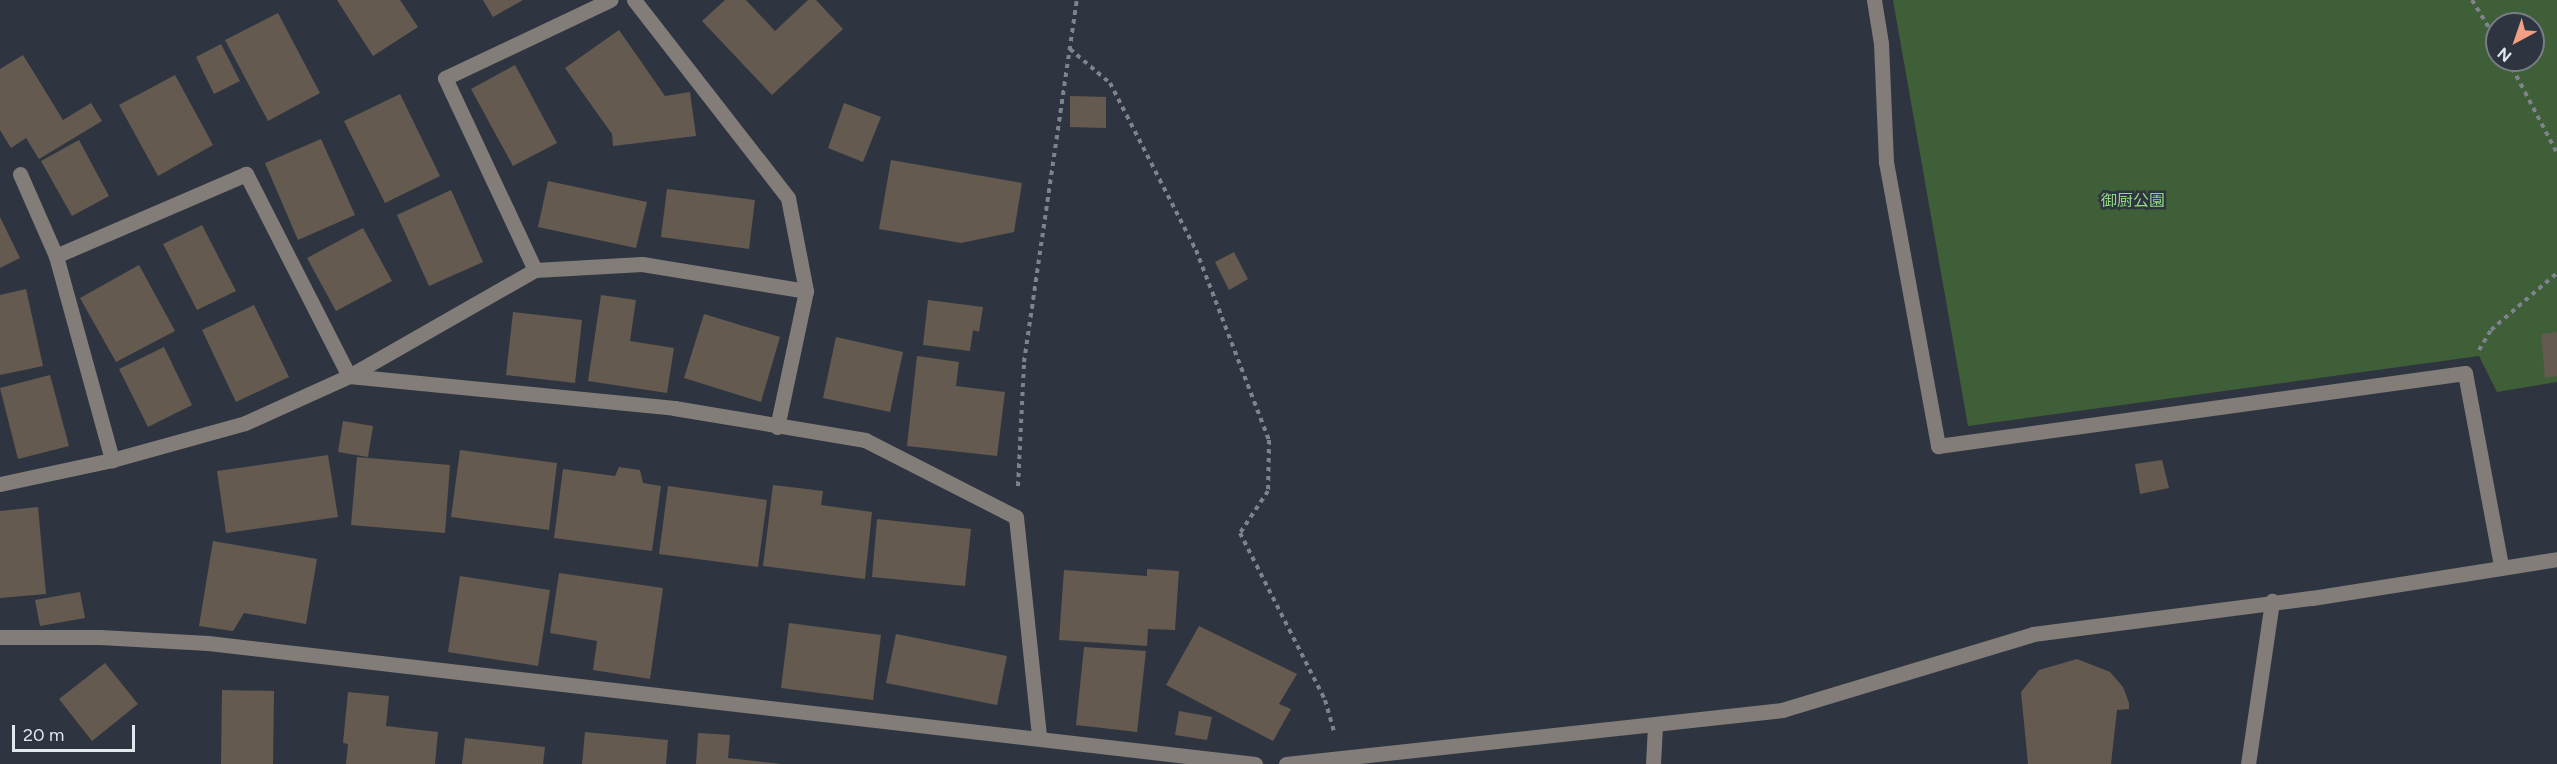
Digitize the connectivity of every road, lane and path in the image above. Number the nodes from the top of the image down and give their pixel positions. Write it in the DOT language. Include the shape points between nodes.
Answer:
graph roads {
  1 [pos="610,0"];
  2 [pos="634,0"];
  3 [pos="1077,0"];
  4 [pos="1874,0"];
  5 [pos="2472,0"];
  6 [pos="2485,21"];
  7 [pos="1070,49"];
  8 [pos="2514,72"];
  9 [pos="2557,153"];
  10 [pos="20,174"];
  11 [pos="56,256"];
  12 [pos="535,270"];
  13 [pos="2556,274"];
  14 [pos="806,291"];
  15 [pos="2465,373"];
  16 [pos="349,376"];
  17 [pos="777,428"];
  18 [pos="112,460"];
  19 [pos="0,484"];
  20 [pos="1016,517"];
  21 [pos="2557,559"];
  22 [pos="2501,566"];
  23 [pos="2272,601"];
  24 [pos="0,637"];
  25 [pos="1655,725"];
  26 [pos="1039,737"];
  27 [pos="1148,758"];
  28 [pos="1341,758"];
  29 [pos="1255,764"];
  30 [pos="1286,764"];
  31 [pos="1653,764"];
  32 [pos="2248,764"];
  1 -- 12 [label="street" via="445,78"];
  2 -- 14 [label="street" via="788,198"];
  3 -- 7 [label="path"];
  4 -- 15 [label="street" via="1881,43 1886,162 1938,446"];
  5 -- 6 [label="path"];
  7 -- 20 [label="path" via="1023,363"];
  7 -- 28 [label="path" via="1110,83 1196,250 1269,440 1268,491 1240,533 1325,700"];
  8 -- 9 [label="path"];
  10 -- 11 [label="street"];
  11 -- 16 [label="street" via="246,174"];
  11 -- 18 [label="street"];
  12 -- 14 [label="street" via="642,264"];
  12 -- 16 [label="street"];
  13 -- 15 [label="path" via="2491,330"];
  14 -- 17 [label="street"];
  15 -- 22 [label="street"];
  16 -- 17 [label="street" via="674,408"];
  16 -- 18 [label="street" via="245,423"];
  17 -- 20 [label="street" via="865,440"];
  18 -- 19 [label="street"];
  20 -- 26 [label="street"];
  21 -- 22 [label="street"];
  22 -- 23 [label="street"];
  23 -- 25 [label="street" via="2033,634 1782,710"];
  23 -- 32 [label="street"];
  24 -- 26 [label="street" via="208,643"];
  25 -- 28 [label="street"];
  25 -- 31 [label="street"];
  26 -- 27 [label="street"];
  27 -- 29 [label="street"];
  28 -- 30 [label="street"];
}
